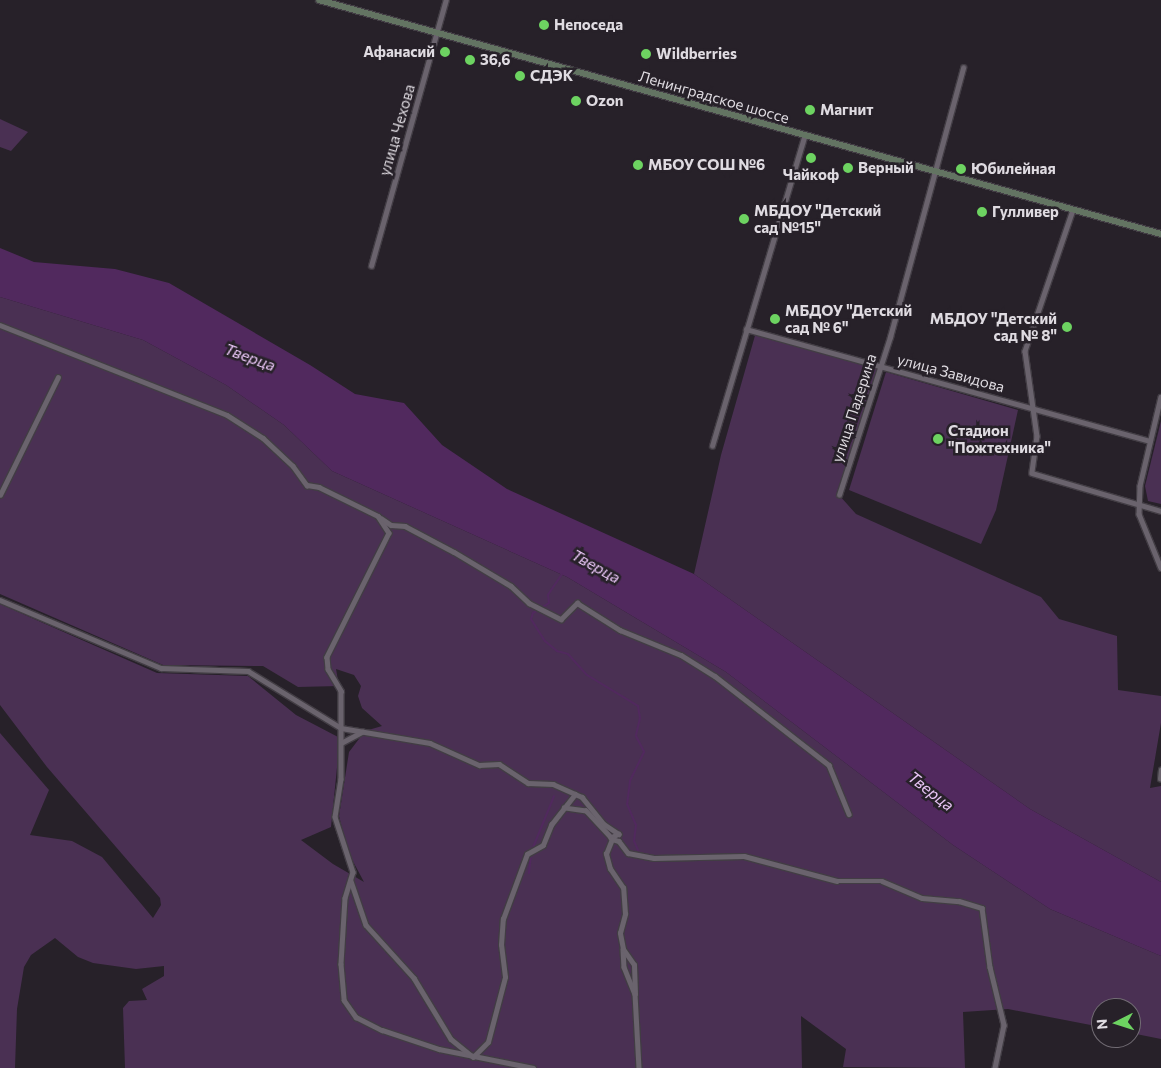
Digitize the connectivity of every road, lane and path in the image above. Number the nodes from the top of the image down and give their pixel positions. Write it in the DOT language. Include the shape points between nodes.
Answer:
graph roads {
  1 [pos="319,0"];
  2 [pos="446,0"];
  3 [pos="437,33"];
  4 [pos="963,68"];
  5 [pos="805,135"];
  6 [pos="936,172"];
  7 [pos="1073,210"];
  8 [pos="1161,234"];
  9 [pos="371,266"];
  10 [pos="0,327"];
  11 [pos="746,329"];
  12 [pos="881,367"];
  13 [pos="58,376"];
  14 [pos="1161,397"];
  15 [pos="1031,408"];
  16 [pos="1150,441"];
  17 [pos="712,446"];
  18 [pos="839,494"];
  19 [pos="0,495"];
  20 [pos="1140,506"];
  21 [pos="1161,511"];
  22 [pos="378,516"];
  23 [pos="1161,568"];
  24 [pos="0,600"];
  25 [pos="341,728"];
  26 [pos="362,732"];
  27 [pos="342,743"];
  28 [pos="1161,770"];
  29 [pos="1160,779"];
  30 [pos="575,794"];
  31 [pos="564,808"];
  32 [pos="849,814"];
  33 [pos="612,839"];
  34 [pos="351,880"];
  35 [pos="623,949"];
  36 [pos="635,994"];
  37 [pos="473,1057"];
  38 [pos="533,1068"];
  39 [pos="639,1068"];
  40 [pos="995,1068"];
  1 -- 3 [label="main road, Ленинградское шоссе"];
  2 -- 3 [label="street, улица Чехова"];
  3 -- 5 [label="main road, Ленинградское шоссе"];
  3 -- 9 [label="street, улица Чехова"];
  4 -- 6 [label="street, улица Падерина"];
  5 -- 6 [label="main road, Ленинградское шоссе"];
  5 -- 11 [label="street"];
  6 -- 7 [label="main road, Ленинградское шоссе"];
  6 -- 12 [label="street, улица Падерина"];
  7 -- 8 [label="main road, Ленинградское шоссе"];
  7 -- 15 [label="street" via="1025,351"];
  10 -- 22 [label="street" via="227,414 262,438 307,485 319,487"];
  11 -- 12 [label="street, улица Завидова"];
  11 -- 17 [label="street"];
  12 -- 15 [label="street, улица Завидова"];
  12 -- 18 [label="street, улица Падерина"];
  13 -- 19 [label="street"];
  14 -- 16 [label="street"];
  15 -- 16 [label="street, улица Завидова"];
  15 -- 20 [label="street" via="1037,436 1032,473"];
  16 -- 20 [label="street" via="1140,486"];
  20 -- 21 [label="street"];
  20 -- 23 [label="street" via="1144,531"];
  22 -- 25 [label="street" via="388,533 327,657 328,670 341,690"];
  22 -- 32 [label="street" via="391,524 406,526 454,552 511,586 529,603 561,619 577,604 620,630 673,651 715,676 829,765"];
  24 -- 25 [label="street" via="162,668 248,671"];
  25 -- 26 [label="street"];
  25 -- 27 [label="street"];
  26 -- 27 [label="street"];
  26 -- 30 [label="street" via="430,743 479,765 499,764 528,783 553,784"];
  27 -- 34 [label="street" via="335,816 353,872"];
  28 -- 29 [label="street"];
  30 -- 31 [label="street"];
  30 -- 33 [label="street" via="582,797 604,824 619,834"];
  31 -- 33 [label="street" via="586,811"];
  31 -- 37 [label="street" via="543,844 527,854 510,894 502,929 504,982 488,1042"];
  33 -- 35 [label="street" via="606,854 610,869 623,888 625,914 620,933"];
  33 -- 40 [label="street" via="619,841 628,853 654,858 744,856 837,881 882,881 922,898 958,901 982,908 990,967 1004,1025"];
  34 -- 37 [label="street" via="366,926 414,978 451,1040"];
  34 -- 37 [label="street" via="345,898 341,964 344,1000 350,1012 367,1025"];
  35 -- 36 [label="street" via="624,967"];
  35 -- 36 [label="street" via="634,965"];
  36 -- 39 [label="street"];
  37 -- 38 [label="street"];
}
